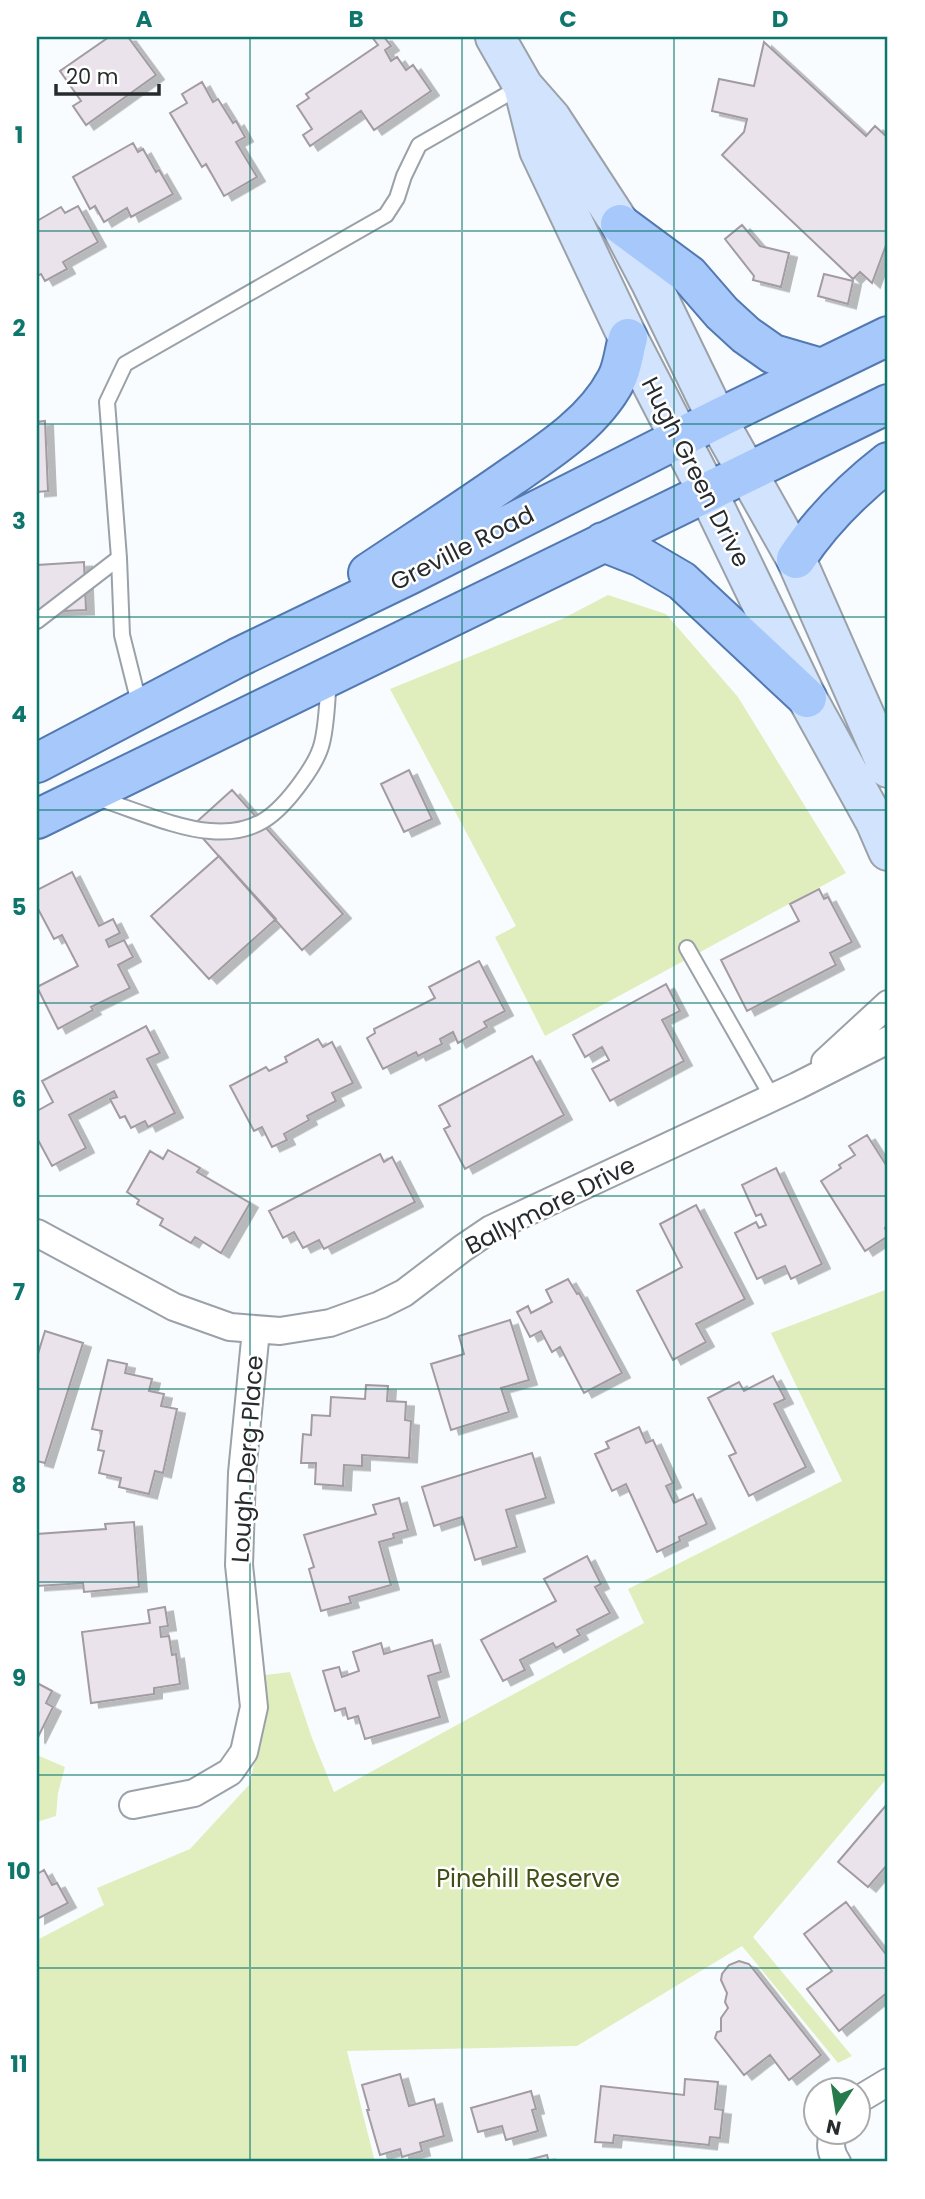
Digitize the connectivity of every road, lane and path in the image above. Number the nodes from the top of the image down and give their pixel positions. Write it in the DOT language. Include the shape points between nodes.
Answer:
graph roads {
  1 [pos="495,37"];
  2 [pos="523,86"];
  3 [pos="620,224"];
  4 [pos="888,336"];
  5 [pos="628,338"];
  6 [pos="821,368"];
  7 [pos="888,404"];
  8 [pos="717,419"];
  9 [pos="679,438"];
  10 [pos="888,462"];
  11 [pos="746,472"];
  12 [pos="707,491"];
  13 [pos="603,542"];
  14 [pos="119,558"];
  15 [pos="796,559"];
  16 [pos="37,621"];
  17 [pos="237,658"];
  18 [pos="330,675"];
  19 [pos="807,698"];
  20 [pos="140,709"];
  21 [pos="37,763"];
  22 [pos="888,768"];
  23 [pos="86,795"];
  24 [pos="37,819"];
  25 [pos="888,850"];
  26 [pos="687,948"];
  27 [pos="888,1003"];
  28 [pos="888,1040"];
  29 [pos="797,1086"];
  30 [pos="772,1097"];
  31 [pos="37,1233"];
  32 [pos="256,1330"];
  33 [pos="134,1805"];
  34 [pos="888,2082"];
  35 [pos="872,2092"];
  36 [pos="830,2146"];
  37 [pos="837,2162"];
  1 -- 2 [label="main road, Hugh Green Drive"];
  2 -- 3 [label="main road, Hugh Green Drive" via="551,118"];
  2 -- 5 [label="main road, Hugh Green Drive" via="539,150"];
  2 -- 14 [label="lane" via="419,145 386,215 125,364 107,402"];
  3 -- 6 [label="main road" via="689,275 746,335 773,354"];
  3 -- 8 [label="main road, Hugh Green Drive"];
  4 -- 6 [label="main road, Greville Road"];
  5 -- 9 [label="main road, Hugh Green Drive"];
  5 -- 17 [label="main road" via="618,378 580,424 471,505"];
  6 -- 8 [label="main road, Greville Road"];
  7 -- 11 [label="main road"];
  8 -- 9 [label="main road, Greville Road"];
  8 -- 11 [label="main road, Hugh Green Drive"];
  9 -- 12 [label="main road, Hugh Green Drive"];
  9 -- 17 [label="main road, Greville Road"];
  10 -- 15 [label="main road" via="846,498"];
  11 -- 12 [label="main road"];
  11 -- 15 [label="main road, Hugh Green Drive"];
  12 -- 13 [label="main road"];
  12 -- 19 [label="main road, Hugh Green Drive"];
  13 -- 18 [label="main road"];
  13 -- 19 [label="main road" via="682,581"];
  14 -- 16 [label="lane"];
  14 -- 20 [label="lane" via="122,635"];
  15 -- 22 [label="main road, Hugh Green Drive"];
  17 -- 20 [label="main road, Greville Road"];
  18 -- 23 [label="main road"];
  18 -- 23 [label="lane" via="322,745 290,798 268,820 238,832 207,831"];
  19 -- 25 [label="main road, Hugh Green Drive"];
  20 -- 21 [label="main road, Greville Road"];
  23 -- 24 [label="main road"];
  26 -- 30 [label="lane"];
  27 -- 29 [label="street, Ballymore Drive"];
  28 -- 29 [label="street, Ballymore Drive"];
  29 -- 30 [label="street, Ballymore Drive"];
  30 -- 32 [label="street, Ballymore Drive" via="491,1229 404,1293 380,1305 306,1328"];
  31 -- 32 [label="street, Ballymore Drive" via="174,1307 230,1327"];
  32 -- 33 [label="street, Lough Derg Place" via="239,1552 254,1707 244,1752 230,1772 194,1793"];
  34 -- 35 [label="street"];
  36 -- 37 [label="street"];
}
